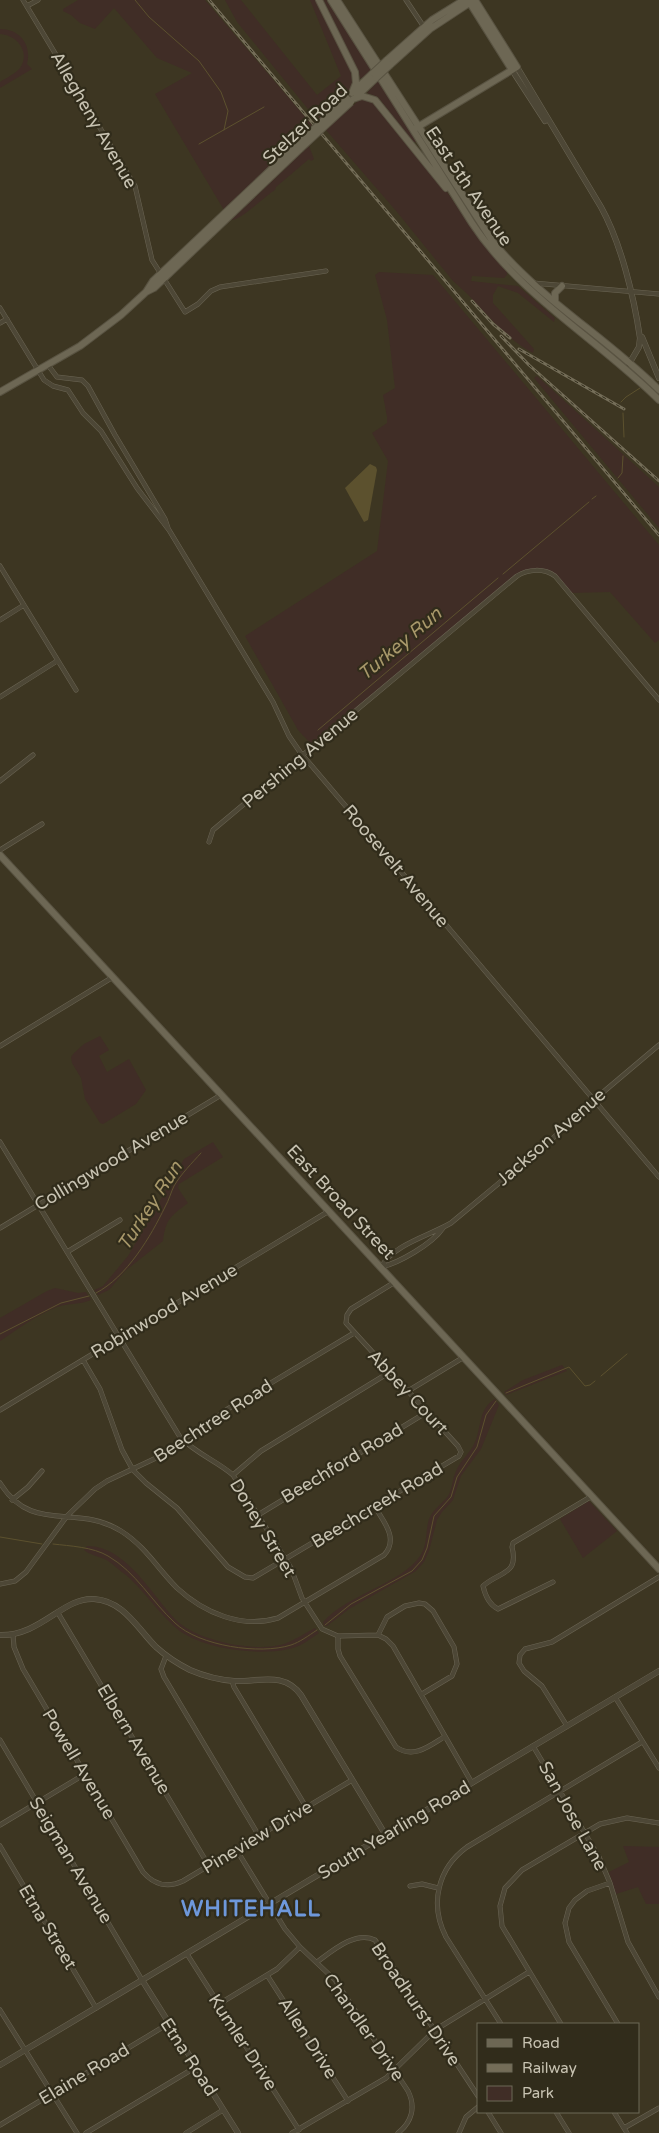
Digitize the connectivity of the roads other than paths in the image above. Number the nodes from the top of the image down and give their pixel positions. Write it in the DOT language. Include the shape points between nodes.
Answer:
graph roads {
  1 [pos="23,0"];
  2 [pos="38,0"];
  3 [pos="319,0"];
  4 [pos="331,0"];
  5 [pos="337,0"];
  6 [pos="406,0"];
  7 [pos="470,0"];
  8 [pos="481,0"];
  9 [pos="27,6"];
  10 [pos="486,19"];
  11 [pos="424,27"];
  12 [pos="388,63"];
  13 [pos="514,68"];
  14 [pos="351,98"];
  15 [pos="416,128"];
  16 [pos="472,223"];
  17 [pos="326,271"];
  18 [pos="163,276"];
  19 [pos="521,282"];
  20 [pos="532,283"];
  21 [pos="562,286"];
  22 [pos="630,292"];
  23 [pos="659,294"];
  24 [pos="555,302"];
  25 [pos="0,308"];
  26 [pos="7,319"];
  27 [pos="0,323"];
  28 [pos="639,327"];
  29 [pos="630,362"];
  30 [pos="48,365"];
  31 [pos="626,369"];
  32 [pos="37,371"];
  33 [pos="659,378"];
  34 [pos="659,390"];
  35 [pos="0,392"];
  36 [pos="659,400"];
  37 [pos="169,530"];
  38 [pos="0,566"];
  39 [pos="24,605"];
  40 [pos="0,620"];
  41 [pos="58,661"];
  42 [pos="76,690"];
  43 [pos="0,697"];
  44 [pos="659,700"];
  45 [pos="302,754"];
  46 [pos="33,755"];
  47 [pos="0,781"];
  48 [pos="42,824"];
  49 [pos="209,842"];
  50 [pos="0,850"];
  51 [pos="0,855"];
  52 [pos="113,977"];
  53 [pos="659,1045"];
  54 [pos="0,1046"];
  55 [pos="221,1094"];
  56 [pos="595,1099"];
  57 [pos="0,1142"];
  58 [pos="659,1177"];
  59 [pos="38,1205"];
  60 [pos="329,1211"];
  61 [pos="120,1220"];
  62 [pos="0,1228"];
  63 [pos="443,1228"];
  64 [pos="431,1232"];
  65 [pos="434,1238"];
  66 [pos="407,1246"];
  67 [pos="67,1252"];
  68 [pos="412,1253"];
  69 [pos="381,1267"];
  70 [pos="395,1282"];
  71 [pos="354,1333"];
  72 [pos="119,1338"];
  73 [pos="464,1357"];
  74 [pos="83,1360"];
  75 [pos="390,1372"];
  76 [pos="408,1391"];
  77 [pos="0,1410"];
  78 [pos="427,1412"];
  79 [pos="184,1442"];
  80 [pos="461,1452"];
  81 [pos="133,1470"];
  82 [pos="42,1471"];
  83 [pos="233,1475"];
  84 [pos="0,1482"];
  85 [pos="592,1496"];
  86 [pos="12,1500"];
  87 [pos="375,1507"];
  88 [pos="258,1514"];
  89 [pos="67,1516"];
  90 [pos="286,1560"];
  91 [pos="659,1569"];
  92 [pos="659,1577"];
  93 [pos="553,1582"];
  94 [pos="0,1584"];
  95 [pos="304,1603"];
  96 [pos="58,1613"];
  97 [pos="378,1634"];
  98 [pos="0,1635"];
  99 [pos="13,1635"];
  100 [pos="338,1636"];
  101 [pos="166,1656"];
  102 [pos="659,1671"];
  103 [pos="232,1681"];
  104 [pos="422,1694"];
  105 [pos="615,1697"];
  106 [pos="567,1726"];
  107 [pos="444,1737"];
  108 [pos="0,1740"];
  109 [pos="642,1742"];
  110 [pos="533,1746"];
  111 [pos="659,1768"];
  112 [pos="85,1774"];
  113 [pos="352,1780"];
  114 [pos="472,1783"];
  115 [pos="560,1791"];
  116 [pos="37,1802"];
  117 [pos="306,1808"];
  118 [pos="659,1823"];
  119 [pos="0,1825"];
  120 [pos="585,1832"];
  121 [pos="385,1834"];
  122 [pos="259,1836"];
  123 [pos="0,1846"];
  124 [pos="236,1849"];
  125 [pos="209,1866"];
  126 [pos="610,1883"];
  127 [pos="160,1884"];
  128 [pos="410,1886"];
  129 [pos="438,1888"];
  130 [pos="269,1904"];
  131 [pos="300,1948"];
  132 [pos="187,1954"];
  133 [pos="317,1962"];
  134 [pos="529,1972"];
  135 [pos="267,1975"];
  136 [pos="142,1980"];
  137 [pos="659,1997"];
  138 [pos="485,1999"];
  139 [pos="219,2004"];
  140 [pos="96,2008"];
  141 [pos="0,2010"];
  142 [pos="500,2023"];
  143 [pos="560,2023"];
  144 [pos="617,2023"];
  145 [pos="168,2024"];
  146 [pos="435,2030"];
  147 [pos="24,2051"];
  148 [pos="0,2065"];
  149 [pos="196,2067"];
  150 [pos="395,2071"];
  151 [pos="52,2094"];
  152 [pos="477,2094"];
  153 [pos="348,2101"];
  154 [pos="477,2108"];
  155 [pos="659,2108"];
  156 [pos="223,2110"];
  157 [pos="489,2113"];
  158 [pos="557,2113"];
  159 [pos="615,2113"];
  160 [pos="0,2125"];
  161 [pos="624,2128"];
  162 [pos="299,2130"];
  163 [pos="77,2133"];
  164 [pos="86,2133"];
  165 [pos="186,2133"];
  166 [pos="238,2133"];
  167 [pos="292,2133"];
  168 [pos="398,2133"];
  169 [pos="458,2133"];
  170 [pos="501,2133"];
  171 [pos="569,2133"];
  172 [pos="627,2133"];
  1 -- 9 [label="street, Allegheny Avenue"];
  2 -- 9 [label="street"];
  3 -- 14 [label="main road" via="355,72 356,83"];
  4 -- 15 [label="main road, East 5th Avenue"];
  5 -- 15 [label="main road, East 5th Avenue"];
  6 -- 11 [label="street"];
  7 -- 10 [label="main road"];
  7 -- 11 [label="main road, Stelzer Road"];
  7 -- 12 [label="main road, Stelzer Road"];
  7 -- 13 [label="main road"];
  8 -- 10 [label="main road"];
  9 -- 18 [label="street, Allegheny Avenue" via="135,186 152,260"];
  10 -- 13 [label="main road"];
  11 -- 12 [label="main road, Stelzer Road"];
  12 -- 14 [label="main road, Stelzer Road, bridge"];
  13 -- 15 [label="main road"];
  13 -- 22 [label="street" via="609,221"];
  14 -- 16 [label="main road" via="363,96 375,100"];
  14 -- 18 [label="main road, Stelzer Road, bridge"];
  15 -- 16 [label="main road, East 5th Avenue"];
  15 -- 20 [label="main road, East 5th Avenue" via="484,230"];
  16 -- 19 [label="main road, East 5th Avenue"];
  17 -- 18 [label="street, Allegheny Avenue" via="220,287 185,312"];
  18 -- 30 [label="main road, Stelzer Road" via="154,288 90,339"];
  19 -- 20 [label="street"];
  19 -- 31 [label="main road, East 5th Avenue"];
  20 -- 21 [label="street"];
  20 -- 24 [label="main road, East 5th Avenue"];
  21 -- 22 [label="street"];
  21 -- 24 [label="main road" via="555,293"];
  22 -- 23 [label="street"];
  22 -- 28 [label="street"];
  24 -- 29 [label="main road, East 5th Avenue"];
  25 -- 26 [label="street"];
  26 -- 27 [label="street"];
  26 -- 32 [label="street"];
  28 -- 29 [label="street" via="640,345"];
  28 -- 33 [label="street"];
  29 -- 31 [label="street"];
  29 -- 34 [label="main road, East 5th Avenue"];
  30 -- 32 [label="main road, Stelzer Road"];
  30 -- 37 [label="street, Roosevelt Avenue" via="57,377 82,380 88,386"];
  31 -- 36 [label="main road, East 5th Avenue"];
  32 -- 35 [label="main road, Stelzer Road"];
  32 -- 37 [label="street, Roosevelt Avenue" via="48,383 68,390 83,413 101,431 137,488"];
  37 -- 45 [label="street, Roosevelt Avenue"];
  38 -- 39 [label="street"];
  39 -- 40 [label="street"];
  39 -- 41 [label="street"];
  41 -- 42 [label="street"];
  41 -- 43 [label="street"];
  44 -- 45 [label="street, Pershing Avenue" via="555,576 529,571 517,576"];
  45 -- 49 [label="street, Pershing Avenue" via="213,830"];
  45 -- 56 [label="street, Roosevelt Avenue"];
  46 -- 47 [label="street"];
  48 -- 50 [label="street"];
  51 -- 52 [label="main road, East Broad Street"];
  52 -- 54 [label="street"];
  52 -- 55 [label="main road, East Broad Street"];
  53 -- 56 [label="street, Jackson Avenue"];
  55 -- 59 [label="street, Collingwood Avenue"];
  55 -- 60 [label="main road, East Broad Street"];
  56 -- 58 [label="street, Roosevelt Avenue"];
  56 -- 63 [label="street, Jackson Avenue" via="552,1140"];
  57 -- 59 [label="street, Doney Street"];
  59 -- 62 [label="street, Collingwood Avenue"];
  59 -- 67 [label="street, Doney Street"];
  60 -- 69 [label="main road, East Broad Street"];
  60 -- 72 [label="street, Robinwood Avenue"];
  61 -- 67 [label="street"];
  63 -- 64 [label="street, Jackson Avenue"];
  63 -- 65 [label="street, Jackson Avenue"];
  64 -- 65 [label="street"];
  64 -- 66 [label="street, Jackson Avenue"];
  65 -- 68 [label="street, Jackson Avenue"];
  66 -- 68 [label="street"];
  66 -- 69 [label="street, Jackson Avenue" via="386,1258"];
  67 -- 72 [label="street, Doney Street"];
  68 -- 69 [label="street, Jackson Avenue"];
  69 -- 70 [label="main road, East Broad Street"];
  70 -- 71 [label="street" via="348,1312 346,1323"];
  70 -- 73 [label="main road, East Broad Street"];
  71 -- 75 [label="street, Abbey Court"];
  71 -- 79 [label="street, Beechtree Road" via="226,1410"];
  72 -- 74 [label="street, Robinwood Avenue"];
  72 -- 79 [label="street, Doney Street"];
  73 -- 76 [label="street"];
  73 -- 85 [label="main road, East Broad Street"];
  74 -- 77 [label="street, Robinwood Avenue"];
  74 -- 81 [label="street, Beechcreek Road" via="100,1389 122,1450"];
  75 -- 76 [label="street, Abbey Court"];
  75 -- 83 [label="street" via="261,1451"];
  76 -- 78 [label="street, Abbey Court"];
  78 -- 80 [label="street, Abbey Court"];
  78 -- 88 [label="street, Beechford Road"];
  79 -- 81 [label="street, Beechtree Road"];
  79 -- 83 [label="street, Doney Street"];
  80 -- 87 [label="street, Beechcreek Road"];
  81 -- 89 [label="street, Beechtree Road" via="95,1489"];
  81 -- 90 [label="street, Beechcreek Road" via="178,1508 219,1557 240,1575 257,1576"];
  82 -- 86 [label="street"];
  83 -- 88 [label="street, Doney Street"];
  84 -- 86 [label="street"];
  85 -- 91 [label="main road, East Broad Street"];
  85 -- 93 [label="street" via="513,1543 513,1565 483,1586 493,1606 498,1609"];
  86 -- 89 [label="street" via="36,1514"];
  87 -- 90 [label="street, Beechcreek Road"];
  87 -- 95 [label="street" via="390,1534 388,1550"];
  88 -- 90 [label="street, Doney Street"];
  89 -- 94 [label="street, Beechtree Road" via="26,1572 15,1581"];
  89 -- 95 [label="street" via="98,1521 120,1530 139,1544 177,1588 204,1609 220,1616 263,1622 278,1618"];
  90 -- 95 [label="street, Doney Street"];
  92 -- 106 [label="street" via="552,1642 527,1647 521,1653 521,1668 542,1686"];
  95 -- 100 [label="street, Doney Street" via="322,1629"];
  96 -- 99 [label="street" via="29,1631"];
  96 -- 101 [label="street" via="85,1600 114,1604"];
  96 -- 125 [label="street, Elbern Avenue"];
  97 -- 100 [label="street"];
  97 -- 104 [label="street" via="393,1646"];
  97 -- 104 [label="street" via="387,1617 405,1606 419,1603 433,1612 454,1647 457,1664 452,1676"];
  98 -- 99 [label="street"];
  99 -- 112 [label="street, Powell Avenue" via="23,1669"];
  100 -- 107 [label="street" via="340,1656 396,1747 406,1752 417,1752"];
  101 -- 103 [label="street" via="203,1674"];
  101 -- 122 [label="street" via="161,1669 164,1677"];
  102 -- 105 [label="street, South Yearling Road"];
  103 -- 113 [label="street" via="275,1679 293,1686"];
  103 -- 117 [label="street"];
  104 -- 107 [label="street"];
  105 -- 106 [label="street, South Yearling Road"];
  105 -- 109 [label="street"];
  106 -- 110 [label="street, South Yearling Road"];
  107 -- 114 [label="street"];
  108 -- 116 [label="street, Seigman Avenue"];
  109 -- 111 [label="street"];
  109 -- 115 [label="street"];
  110 -- 114 [label="street, South Yearling Road"];
  110 -- 115 [label="street, San Jose Lane"];
  112 -- 116 [label="street"];
  112 -- 127 [label="street, Powell Avenue" via="143,1872"];
  113 -- 117 [label="street, Pineview Drive"];
  113 -- 121 [label="street"];
  114 -- 121 [label="street, South Yearling Road"];
  115 -- 120 [label="street, San Jose Lane"];
  115 -- 129 [label="street" via="460,1852 445,1870"];
  116 -- 119 [label="street"];
  116 -- 136 [label="street, Seigman Avenue"];
  117 -- 122 [label="street, Pineview Drive"];
  118 -- 120 [label="street" via="618,1819"];
  120 -- 126 [label="street, San Jose Lane"];
  120 -- 134 [label="street" via="522,1870 510,1881 502,1896 502,1926"];
  121 -- 130 [label="street, South Yearling Road"];
  122 -- 124 [label="street, Pineview Drive"];
  123 -- 140 [label="street, Etna Street"];
  124 -- 125 [label="street, Pineview Drive"];
  124 -- 130 [label="street, Chandler Drive"];
  125 -- 127 [label="street, Pineview Drive" via="178,1883"];
  126 -- 137 [label="street, San Jose Lane" via="628,1942"];
  126 -- 144 [label="street" via="578,1897 569,1908 565,1923 569,1942"];
  128 -- 129 [label="street" via="422,1884"];
  129 -- 138 [label="street" via="437,1908 442,1930"];
  130 -- 131 [label="street, Chandler Drive"];
  130 -- 132 [label="street, South Yearling Road"];
  131 -- 133 [label="street, Chandler Drive"];
  131 -- 135 [label="street"];
  132 -- 136 [label="street, South Yearling Road"];
  132 -- 139 [label="street, Kumler Drive"];
  133 -- 146 [label="street, Broadhurst Drive" via="359,1937 375,1940"];
  133 -- 150 [label="street, Chandler Drive" via="342,1989"];
  134 -- 138 [label="street"];
  134 -- 143 [label="street"];
  135 -- 139 [label="street"];
  135 -- 153 [label="street, Allen Drive"];
  136 -- 140 [label="street, South Yearling Road"];
  136 -- 145 [label="street, Etna Road"];
  138 -- 142 [label="street"];
  138 -- 146 [label="street"];
  139 -- 162 [label="street, Kumler Drive"];
  140 -- 147 [label="street, South Yearling Road"];
  141 -- 147 [label="street"];
  145 -- 149 [label="street, Etna Road"];
  145 -- 151 [label="street, Elaine Road"];
  146 -- 150 [label="street"];
  146 -- 152 [label="street, Broadhurst Drive"];
  147 -- 148 [label="street, South Yearling Road"];
  147 -- 151 [label="street"];
  149 -- 156 [label="street, Etna Road"];
  149 -- 164 [label="street"];
  150 -- 153 [label="street"];
  150 -- 168 [label="street, Chandler Drive" via="411,2096 412,2113 408,2124"];
  151 -- 160 [label="street, Elaine Road"];
  151 -- 163 [label="street"];
  153 -- 162 [label="street"];
  154 -- 169 [label="street" via="466,2117"];
  155 -- 161 [label="street"];
  156 -- 165 [label="street"];
  156 -- 166 [label="street, Etna Road"];
  157 -- 170 [label="street"];
  158 -- 171 [label="street"];
  159 -- 161 [label="street"];
  161 -- 172 [label="street"];
  162 -- 167 [label="street"];
}
